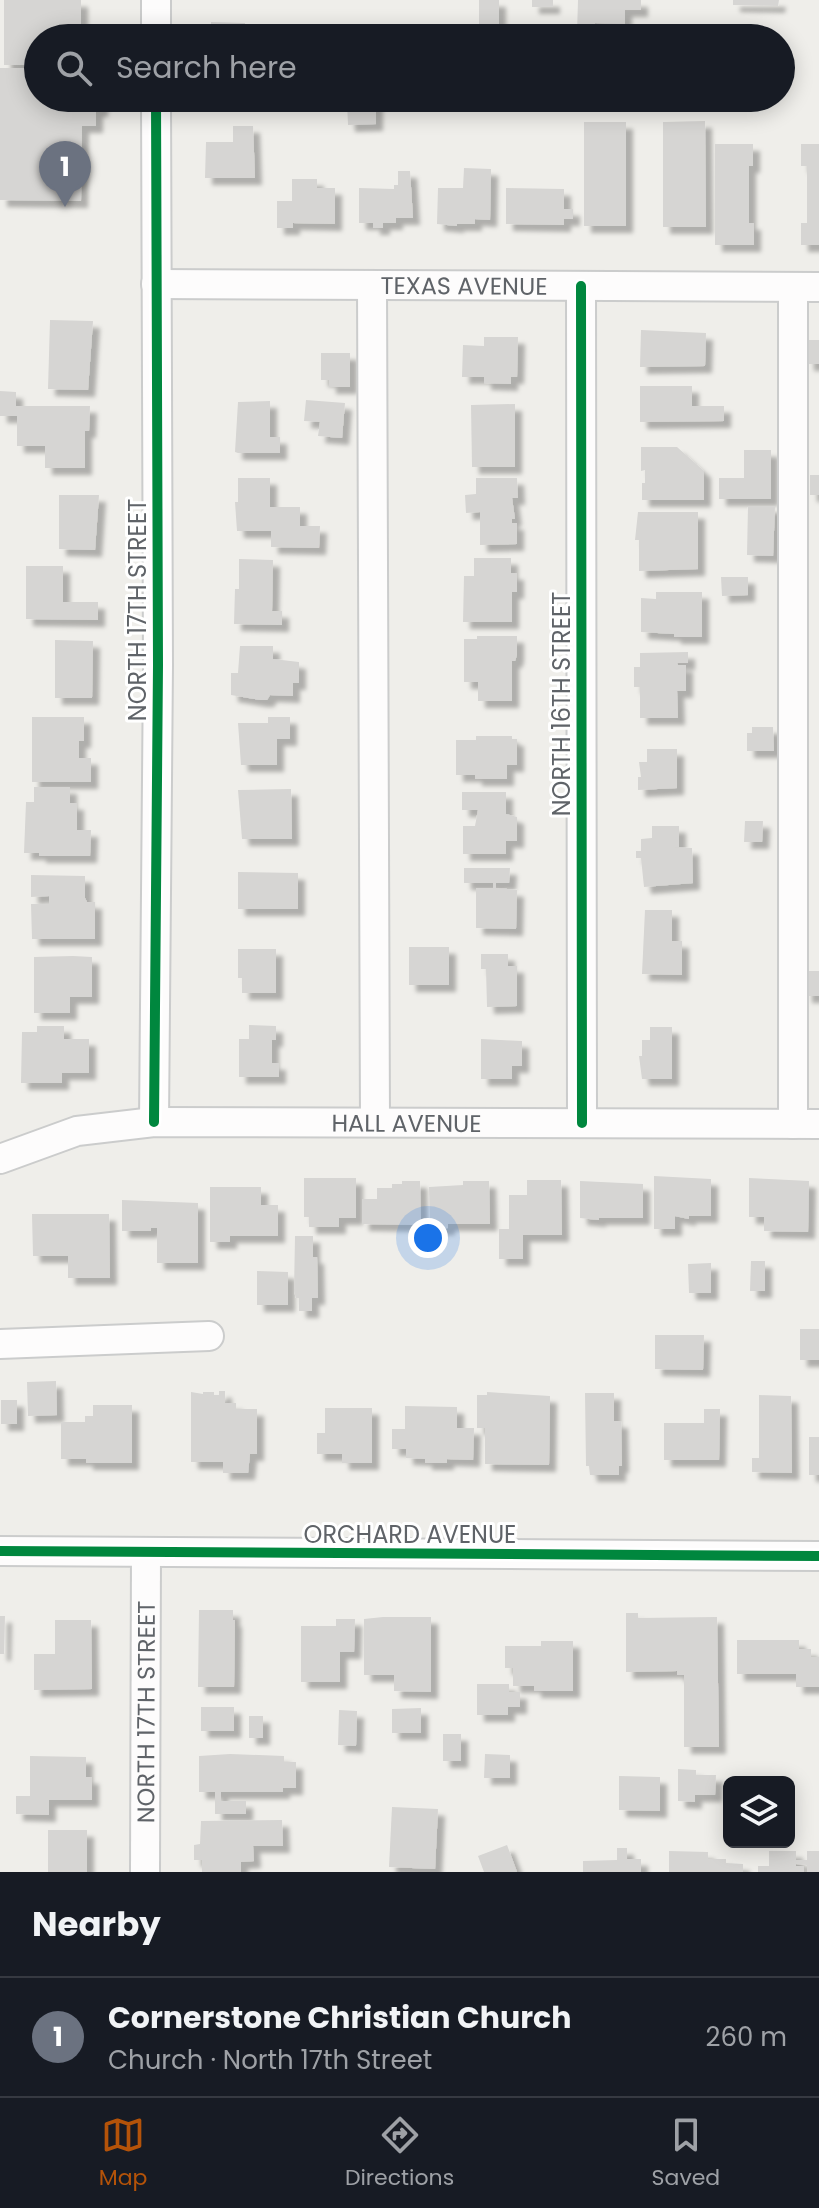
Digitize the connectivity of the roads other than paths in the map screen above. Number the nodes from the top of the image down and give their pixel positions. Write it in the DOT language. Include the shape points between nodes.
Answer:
graph roads {
  1 [pos="156,0"];
  2 [pos="156,24"];
  3 [pos="156,112"];
  4 [pos="156,284"];
  5 [pos="372,285"];
  6 [pos="581,286"];
  7 [pos="806,287"];
  8 [pos="154,1122"];
  9 [pos="375,1122"];
  10 [pos="582,1123"];
  11 [pos="806,1124"];
  12 [pos="0,1159"];
  13 [pos="209,1336"];
  14 [pos="0,1344"];
  15 [pos="0,1551"];
  16 [pos="146,1552"];
  17 [pos="819,1556"];
  18 [pos="145,1872"];
  1 -- 2 [label="street"];
  3 -- 4 [label="street, NORTH 17TH STREET"];
  4 -- 5 [label="street, TEXAS AVENUE"];
  4 -- 8 [label="street, NORTH 17TH STREET"];
  5 -- 6 [label="street, TEXAS AVENUE"];
  5 -- 9 [label="street"];
  6 -- 7 [label="street, TEXAS AVENUE"];
  6 -- 10 [label="street, NORTH 16TH STREET"];
  7 -- 11 [label="street"];
  8 -- 9 [label="street, HALL AVENUE"];
  8 -- 12 [label="street, HALL AVENUE" via="77,1131"];
  9 -- 10 [label="street, HALL AVENUE"];
  10 -- 11 [label="street, HALL AVENUE"];
  13 -- 14 [label="street"];
  15 -- 16 [label="street, ORCHARD AVENUE"];
  16 -- 17 [label="street, ORCHARD AVENUE"];
  16 -- 18 [label="street, NORTH 17TH STREET"];
}
